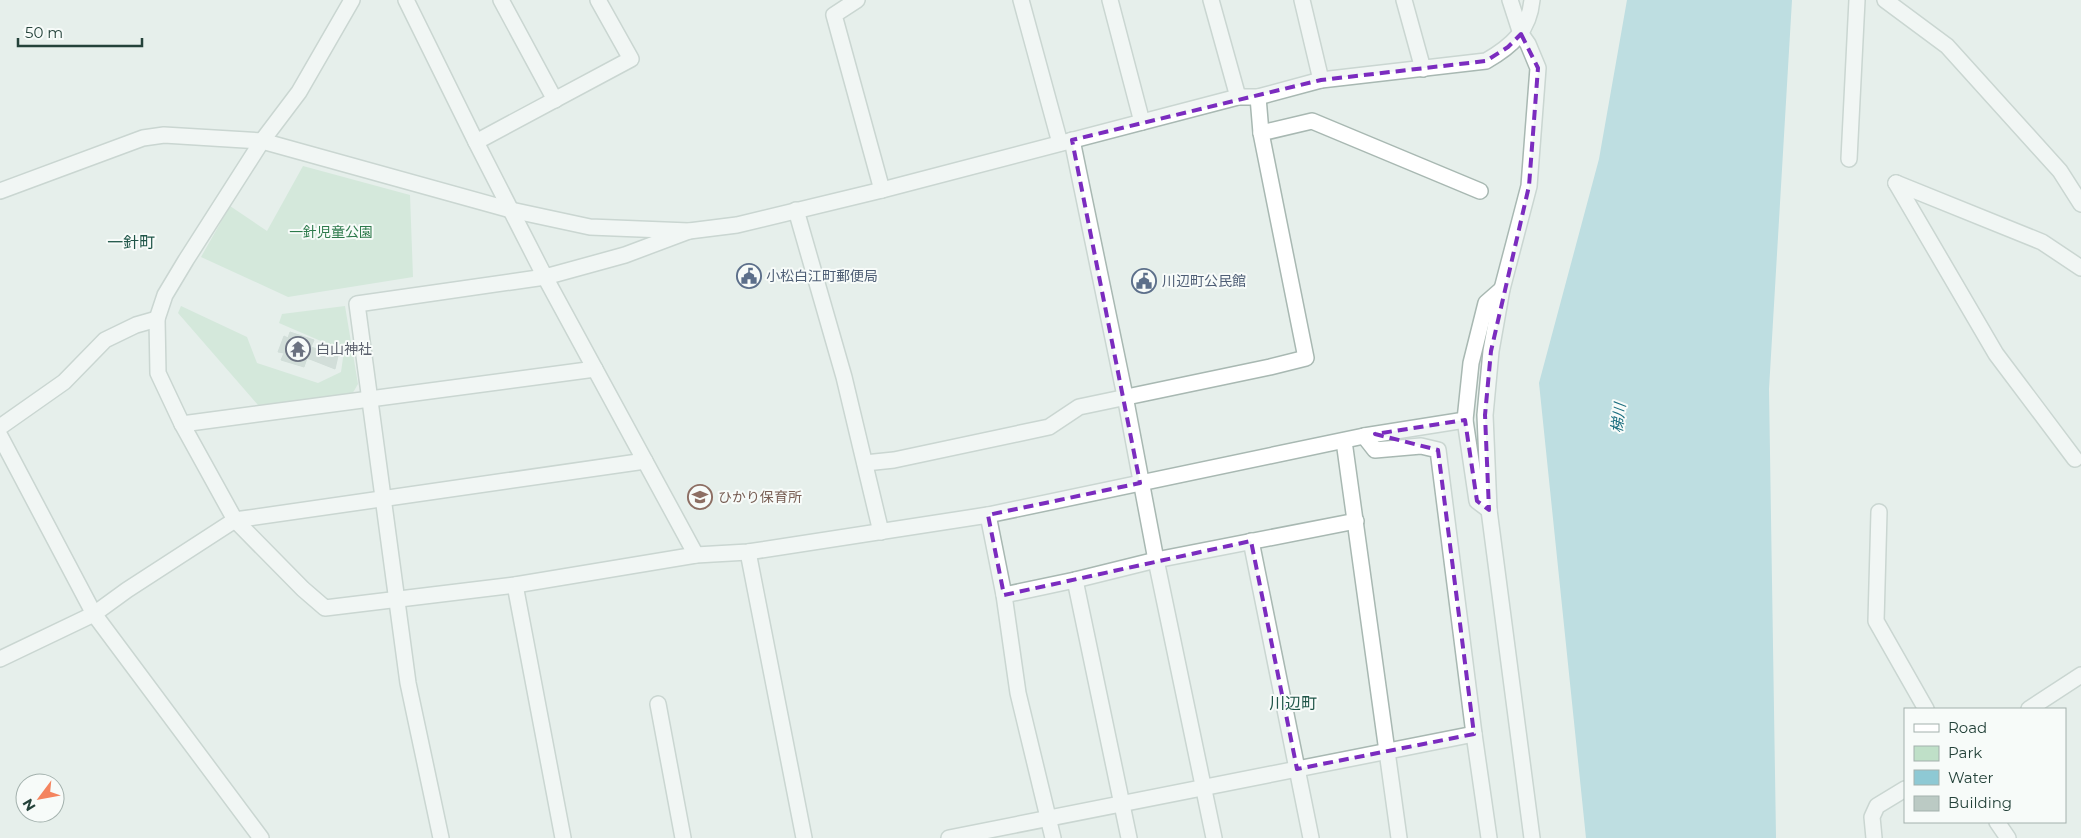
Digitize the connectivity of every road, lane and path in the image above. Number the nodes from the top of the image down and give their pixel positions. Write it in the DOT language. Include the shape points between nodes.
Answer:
graph roads {
  1 [pos="352,0"];
  2 [pos="406,0"];
  3 [pos="501,0"];
  4 [pos="598,0"];
  5 [pos="857,0"];
  6 [pos="1021,0"];
  7 [pos="1110,0"];
  8 [pos="1211,0"];
  9 [pos="1302,0"];
  10 [pos="1404,0"];
  11 [pos="1510,0"];
  12 [pos="1532,0"];
  13 [pos="1857,0"];
  14 [pos="1887,1"];
  15 [pos="1520,34"];
  16 [pos="1423,69"];
  17 [pos="1321,80"];
  18 [pos="1258,97"];
  19 [pos="1238,98"];
  20 [pos="555,100"];
  21 [pos="1142,122"];
  22 [pos="1261,133"];
  23 [pos="262,141"];
  24 [pos="1066,141"];
  25 [pos="476,142"];
  26 [pos="1849,159"];
  27 [pos="882,190"];
  28 [pos="0,191"];
  29 [pos="1480,191"];
  30 [pos="2081,204"];
  31 [pos="511,210"];
  32 [pos="796,210"];
  33 [pos="689,231"];
  34 [pos="2081,268"];
  35 [pos="545,277"];
  36 [pos="1502,289"];
  37 [pos="156,319"];
  38 [pos="595,369"];
  39 [pos="1125,396"];
  40 [pos="370,399"];
  41 [pos="1465,420"];
  42 [pos="182,424"];
  43 [pos="0,427"];
  44 [pos="0,436"];
  45 [pos="1364,436"];
  46 [pos="1344,441"];
  47 [pos="2075,459"];
  48 [pos="645,461"];
  49 [pos="865,463"];
  50 [pos="1140,483"];
  51 [pos="383,500"];
  52 [pos="1489,510"];
  53 [pos="1879,512"];
  54 [pos="988,515"];
  55 [pos="235,520"];
  56 [pos="1356,521"];
  57 [pos="881,532"];
  58 [pos="1251,541"];
  59 [pos="748,552"];
  60 [pos="696,555"];
  61 [pos="1156,560"];
  62 [pos="1075,580"];
  63 [pos="515,585"];
  64 [pos="1004,595"];
  65 [pos="396,600"];
  66 [pos="94,614"];
  67 [pos="0,659"];
  68 [pos="2081,675"];
  69 [pos="658,704"];
  70 [pos="1925,708"];
  71 [pos="2031,708"];
  72 [pos="1474,734"];
  73 [pos="1388,751"];
  74 [pos="1297,769"];
  75 [pos="1204,788"];
  76 [pos="1904,790"];
  77 [pos="1123,805"];
  78 [pos="1049,818"];
  79 [pos="1997,823"];
  80 [pos="261,838"];
  81 [pos="441,838"];
  82 [pos="563,838"];
  83 [pos="683,838"];
  84 [pos="804,838"];
  85 [pos="949,838"];
  86 [pos="1053,838"];
  87 [pos="1129,838"];
  88 [pos="1214,838"];
  89 [pos="1311,838"];
  90 [pos="1399,838"];
  91 [pos="1489,838"];
  92 [pos="1532,838"];
  93 [pos="1874,838"];
  94 [pos="2008,838"];
  1 -- 23 [label="street" via="299,92"];
  2 -- 25 [label="street"];
  3 -- 20 [label="street"];
  4 -- 20 [label="street" via="631,60"];
  5 -- 27 [label="street" via="834,15"];
  6 -- 24 [label="street"];
  7 -- 21 [label="street"];
  8 -- 19 [label="street"];
  9 -- 17 [label="street"];
  10 -- 16 [label="street"];
  11 -- 15 [label="street"];
  12 -- 15 [label="street"];
  13 -- 26 [label="street"];
  14 -- 30 [label="street" via="1947,46 2060,171"];
  15 -- 16 [label="street" via="1508,48 1486,61"];
  15 -- 36 [label="street" via="1538,68 1529,186"];
  16 -- 17 [label="street"];
  17 -- 18 [label="street"];
  18 -- 19 [label="street"];
  18 -- 22 [label="street"];
  19 -- 21 [label="street"];
  20 -- 25 [label="street"];
  21 -- 24 [label="street"];
  22 -- 29 [label="street" via="1312,121"];
  22 -- 39 [label="street" via="1306,358"];
  23 -- 28 [label="street" via="164,135 143,138"];
  23 -- 31 [label="street"];
  23 -- 37 [label="street" via="186,260"];
  24 -- 27 [label="street"];
  24 -- 39 [label="street"];
  25 -- 31 [label="street"];
  27 -- 32 [label="street"];
  31 -- 33 [label="street" via="590,227"];
  31 -- 35 [label="street"];
  32 -- 33 [label="street" via="737,225"];
  32 -- 49 [label="street"];
  33 -- 35 [label="street" via="625,255"];
  34 -- 47 [label="street" via="2042,242 1896,183 1996,354"];
  35 -- 38 [label="street"];
  35 -- 40 [label="street" via="357,304"];
  36 -- 41 [label="street" via="1486,303 1471,363"];
  36 -- 52 [label="street" via="1484,415"];
  37 -- 42 [label="street" via="158,373"];
  37 -- 43 [label="street" via="105,340 64,382"];
  38 -- 40 [label="street"];
  38 -- 48 [label="street"];
  39 -- 49 [label="street" via="1079,406 1049,427 894,460"];
  39 -- 50 [label="street"];
  40 -- 42 [label="street"];
  40 -- 51 [label="street"];
  41 -- 45 [label="street"];
  41 -- 52 [label="street" via="1477,501"];
  42 -- 55 [label="street"];
  44 -- 66 [label="street"];
  45 -- 46 [label="street"];
  45 -- 72 [label="street" via="1375,450 1421,446 1438,450"];
  46 -- 50 [label="street"];
  46 -- 56 [label="street"];
  48 -- 51 [label="street"];
  48 -- 60 [label="street"];
  49 -- 57 [label="street"];
  50 -- 54 [label="street"];
  50 -- 61 [label="street"];
  51 -- 55 [label="street"];
  51 -- 65 [label="street"];
  52 -- 92 [label="street"];
  53 -- 70 [label="street" via="1876,621"];
  54 -- 57 [label="street"];
  54 -- 64 [label="street"];
  55 -- 65 [label="street" via="325,608"];
  55 -- 66 [label="street"];
  56 -- 58 [label="street"];
  56 -- 73 [label="street"];
  57 -- 59 [label="street"];
  58 -- 61 [label="street"];
  58 -- 74 [label="street"];
  59 -- 60 [label="street"];
  59 -- 84 [label="street"];
  60 -- 63 [label="street"];
  61 -- 62 [label="street"];
  61 -- 75 [label="street"];
  62 -- 64 [label="street"];
  62 -- 77 [label="street"];
  63 -- 65 [label="street"];
  63 -- 82 [label="street"];
  64 -- 78 [label="street" via="1018,693"];
  65 -- 81 [label="street" via="408,683"];
  66 -- 67 [label="street"];
  66 -- 80 [label="street"];
  68 -- 71 [label="street"];
  69 -- 83 [label="street"];
  72 -- 73 [label="street"];
  72 -- 91 [label="street"];
  73 -- 74 [label="street"];
  73 -- 90 [label="street"];
  74 -- 75 [label="street"];
  74 -- 89 [label="street"];
  75 -- 77 [label="street"];
  75 -- 88 [label="street"];
  76 -- 93 [label="street" via="1877,806 1872,817"];
  77 -- 78 [label="street"];
  77 -- 87 [label="street"];
  78 -- 85 [label="street"];
  78 -- 86 [label="street"];
  79 -- 94 [label="street"];
}
